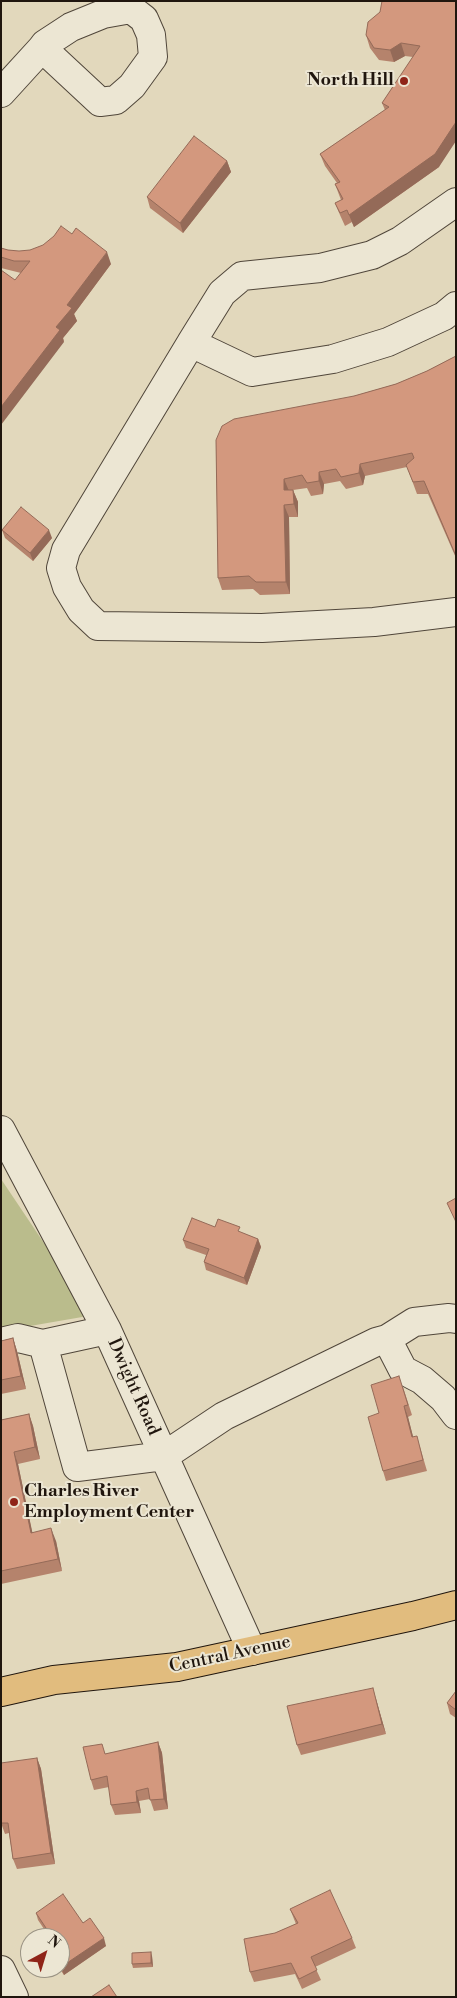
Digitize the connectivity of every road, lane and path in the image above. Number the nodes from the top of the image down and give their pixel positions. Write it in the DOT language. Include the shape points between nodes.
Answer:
graph roads {
  1 [pos="42,48"];
  2 [pos="1,93"];
  3 [pos="456,202"];
  4 [pos="456,306"];
  5 [pos="191,343"];
  6 [pos="456,612"];
  7 [pos="1,1130"];
  8 [pos="456,1319"];
  9 [pos="108,1330"];
  10 [pos="387,1339"];
  11 [pos="1,1342"];
  12 [pos="43,1344"];
  13 [pos="456,1415"];
  14 [pos="164,1456"];
  15 [pos="456,1605"];
  16 [pos="252,1651"];
  17 [pos="1,1692"];
  18 [pos="1,1970"];
  19 [pos="14,1997"];
  1 -- 2 [label="street"];
  3 -- 5 [label="street" via="372,255 320,268 242,276 222,293"];
  4 -- 5 [label="street" via="444,316 388,342 333,359 252,372"];
  5 -- 6 [label="street" via="66,550 61,568 67,587 81,610 98,626 252,628 374,622"];
  7 -- 9 [label="street, Dwight Road"];
  8 -- 10 [label="street" via="414,1322"];
  9 -- 12 [label="street"];
  9 -- 14 [label="street, Dwight Road"];
  10 -- 13 [label="street" via="403,1370 422,1380 443,1398"];
  10 -- 14 [label="street" via="224,1416"];
  11 -- 12 [label="street" via="18,1338"];
  12 -- 14 [label="street" via="77,1467"];
  14 -- 16 [label="street, Dwight Road"];
  15 -- 16 [label="main road, Central Avenue"];
  16 -- 17 [label="main road, Central Avenue" via="176,1668 54,1680"];
  18 -- 19 [label="street"];
}
